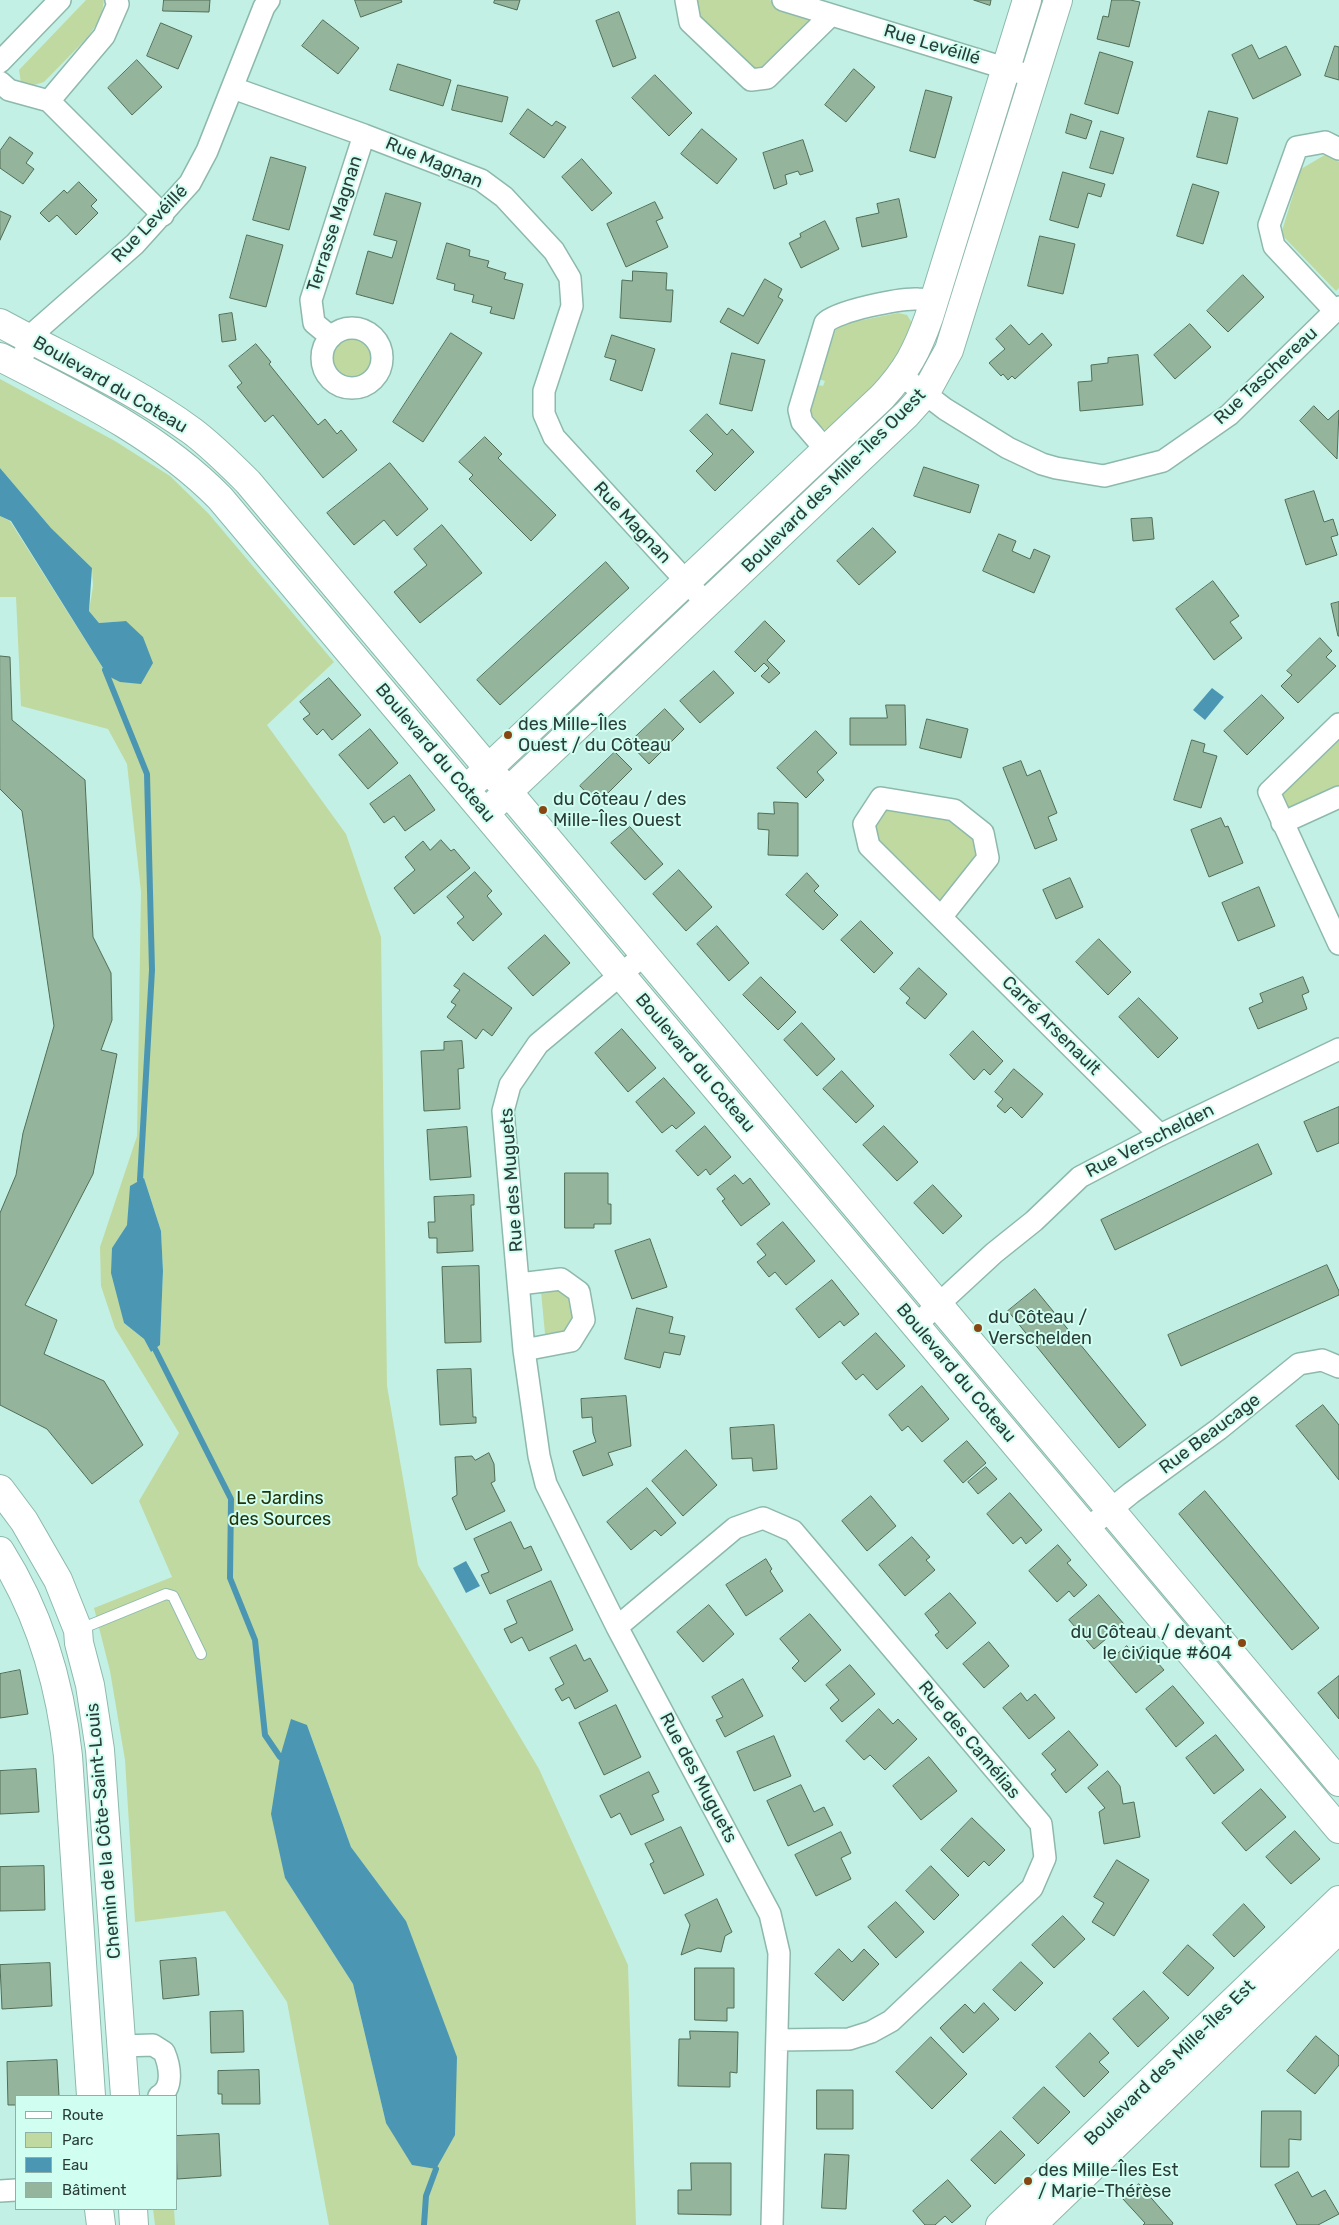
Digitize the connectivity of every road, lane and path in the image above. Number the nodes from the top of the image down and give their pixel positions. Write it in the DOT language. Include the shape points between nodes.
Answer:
graph roads {
  1 [pos="60,0"];
  2 [pos="116,0"];
  3 [pos="269,0"];
  4 [pos="686,0"];
  5 [pos="783,0"];
  6 [pos="1027,0"];
  7 [pos="1058,0"];
  8 [pos="831,15"];
  9 [pos="0,62"];
  10 [pos="1006,68"];
  11 [pos="1034,77"];
  12 [pos="0,82"];
  13 [pos="233,88"];
  14 [pos="48,101"];
  15 [pos="364,134"];
  16 [pos="1339,149"];
  17 [pos="163,215"];
  18 [pos="934,302"];
  19 [pos="1337,309"];
  20 [pos="0,323"];
  21 [pos="331,337"];
  22 [pos="31,339"];
  23 [pos="9,361"];
  24 [pos="902,376"];
  25 [pos="925,394"];
  26 [pos="826,450"];
  27 [pos="687,582"];
  28 [pos="707,604"];
  29 [pos="1339,724"];
  30 [pos="489,769"];
  31 [pos="466,790"];
  32 [pos="508,792"];
  33 [pos="1339,797"];
  34 [pos="485,813"];
  35 [pos="1282,823"];
  36 [pos="942,916"];
  37 [pos="1339,944"];
  38 [pos="644,955"];
  39 [pos="621,975"];
  40 [pos="1339,1049"];
  41 [pos="1160,1135"];
  42 [pos="519,1284"];
  43 [pos="939,1306"];
  44 [pos="916,1326"];
  45 [pos="524,1350"];
  46 [pos="1339,1367"];
  47 [pos="4,1501"];
  48 [pos="1110,1510"];
  49 [pos="1087,1529"];
  50 [pos="0,1551"];
  51 [pos="618,1626"];
  52 [pos="78,1630"];
  53 [pos="201,1654"];
  54 [pos="1339,1782"];
  55 [pos="1339,1829"];
  56 [pos="1339,1900"];
  57 [pos="1339,1929"];
  58 [pos="777,2040"];
  59 [pos="121,2046"];
  60 [pos="91,2095"];
  61 [pos="125,2095"];
  62 [pos="160,2095"];
  63 [pos="15,2190"];
  64 [pos="0,2191"];
  65 [pos="99,2210"];
  66 [pos="132,2210"];
  67 [pos="1019,2221"];
  68 [pos="101,2225"];
  69 [pos="134,2225"];
  70 [pos="772,2225"];
  1 -- 9 [label="street"];
  2 -- 14 [label="street" via="118,4 104,36"];
  3 -- 13 [label="street, Rue Levéillé"];
  4 -- 8 [label="street" via="690,22 751,80 767,78"];
  5 -- 8 [label="street, Rue Levéillé"];
  6 -- 10 [label="street, Boulevard des Mille-Îles Ouest"];
  7 -- 11 [label="street, Boulevard des Mille-Îles Ouest"];
  8 -- 10 [label="street, Rue Levéillé"];
  10 -- 11 [label="street, Rue Levéillé"];
  10 -- 18 [label="street, Boulevard des Mille-Îles Ouest"];
  11 -- 25 [label="street, Boulevard des Mille-Îles Ouest" via="949,350"];
  12 -- 14 [label="street" via="9,90"];
  13 -- 15 [label="street, Rue Magnan"];
  13 -- 17 [label="street, Rue Levéillé" via="190,183"];
  14 -- 17 [label="street"];
  15 -- 21 [label="street, Terrasse Magnan" via="310,300 314,323"];
  15 -- 27 [label="street, Rue Magnan" via="481,180 504,197 554,251 570,278 572,306 544,390 544,414 554,437"];
  16 -- 19 [label="street, Rue Taschereau" via="1325,142 1297,147 1269,225 1274,246"];
  17 -- 22 [label="street, Rue Levéillé" via="135,244 42,325"];
  18 -- 24 [label="street, Boulevard des Mille-Îles Ouest" via="918,346"];
  18 -- 26 [label="street, Boulevard des Mille-Îles Ouest" via="903,300 840,314 825,323 799,410 802,422"];
  19 -- 25 [label="street, Rue Taschereau" via="1229,415 1163,461 1104,476 1056,468 1026,457 972,428"];
  20 -- 22 [label="street, Boulevard du Coteau"];
  22 -- 23 [label="street, Rue Levéillé"];
  22 -- 30 [label="street, Boulevard du Coteau" via="157,407 220,454 264,500"];
  23 -- 31 [label="street, Boulevard du Coteau" via="145,436 206,484"];
  24 -- 25 [label="street, Rue Taschereau"];
  24 -- 26 [label="street, Boulevard des Mille-Îles Ouest"];
  25 -- 28 [label="street, Boulevard des Mille-Îles Ouest"];
  26 -- 27 [label="street, Boulevard des Mille-Îles Ouest"];
  27 -- 28 [label="street, Rue Magnan"];
  27 -- 30 [label="street, Boulevard des Mille-Îles Ouest"];
  28 -- 32 [label="street, Boulevard des Mille-Îles Ouest"];
  29 -- 35 [label="street" via="1268,792"];
  30 -- 31 [label="street, Boulevard des Mille-Îles Ouest"];
  30 -- 32 [label="street, Boulevard du Coteau"];
  31 -- 34 [label="street, Boulevard du Coteau"];
  32 -- 34 [label="street, Boulevard des Mille-Îles Ouest"];
  32 -- 38 [label="street, Boulevard du Coteau"];
  33 -- 35 [label="street"];
  34 -- 39 [label="street, Boulevard du Coteau"];
  35 -- 37 [label="street"];
  36 -- 36 [label="street, Carré Arsenault" via="988,858 983,833 954,810 881,798 864,824 869,846"];
  36 -- 41 [label="street, Carré Arsenault"];
  38 -- 39 [label="street, Rue des Muguets"];
  38 -- 43 [label="street, Boulevard du Coteau"];
  39 -- 42 [label="street, Rue des Muguets" via="538,1044 510,1085 503,1111"];
  39 -- 44 [label="street, Boulevard du Coteau"];
  40 -- 41 [label="street, Rue Verschelden"];
  41 -- 43 [label="street, Rue Verschelden" via="1080,1177"];
  42 -- 45 [label="street, Rue des Muguets"];
  42 -- 45 [label="street" via="561,1279 579,1292 584,1320 571,1340"];
  43 -- 44 [label="street, Rue Verschelden"];
  43 -- 48 [label="street, Boulevard du Coteau"];
  44 -- 49 [label="street, Boulevard du Coteau"];
  45 -- 51 [label="street, Rue des Muguets" via="546,1484"];
  46 -- 48 [label="street, Rue Beaucage" via="1322,1360 1299,1364 1219,1429"];
  47 -- 52 [label="street, Chemin de la Côte-Saint-Louis" via="50,1566"];
  48 -- 49 [label="street, Rue Beaucage"];
  48 -- 54 [label="street, Boulevard du Coteau"];
  49 -- 55 [label="street, Boulevard du Coteau"];
  50 -- 60 [label="street, Chemin de la Côte-Saint-Louis" via="38,1624 61,1703 68,1756"];
  51 -- 58 [label="street, Rue des Muguets" via="770,1914 779,1953"];
  51 -- 58 [label="street, Rue des Camélias" via="735,1528 763,1518 793,1531 1041,1824 1045,1858 1032,1888 891,2021 849,2039"];
  52 -- 53 [label="lane" via="166,1594 173,1596"];
  52 -- 59 [label="street, Chemin de la Côte-Saint-Louis" via="94,1702 100,1750"];
  56 -- 67 [label="street, Boulevard des Mille-Îles Est"];
  57 -- 67 [label="street, Boulevard des Mille-Îles Est"];
  58 -- 70 [label="street, Rue des Muguets"];
  59 -- 61 [label="street, Chemin de la Côte-Saint-Louis"];
  59 -- 62 [label="street" via="153,2045 164,2052 169,2080"];
  63 -- 64 [label="street"];
  65 -- 68 [label="street"];
  66 -- 69 [label="street"];
}
